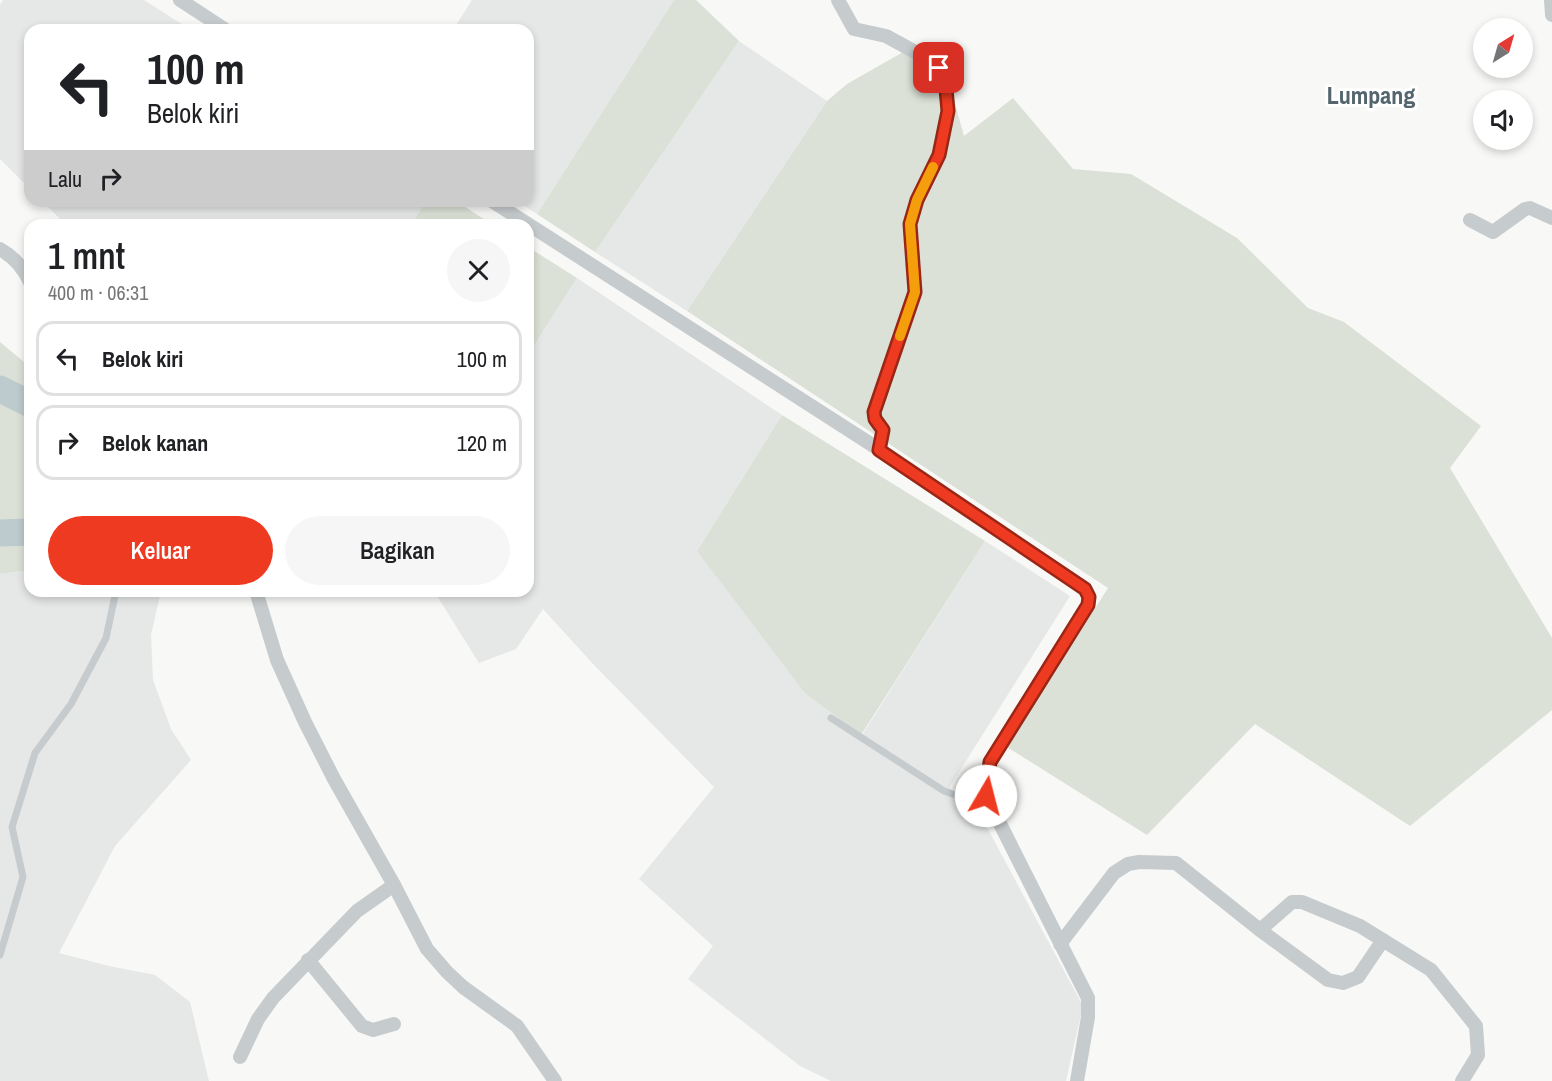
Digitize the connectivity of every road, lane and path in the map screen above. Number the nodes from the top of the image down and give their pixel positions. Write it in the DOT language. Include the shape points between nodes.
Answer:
graph roads {
  1 [pos="180,0"];
  2 [pos="838,0"];
  3 [pos="1551,0"];
  4 [pos="1552,12"];
  5 [pos="217,24"];
  6 [pos="501,207"];
  7 [pos="1552,218"];
  8 [pos="520,219"];
  9 [pos="1470,220"];
  10 [pos="534,228"];
  11 [pos="0,249"];
  12 [pos="24,273"];
  13 [pos="879,450"];
  14 [pos="115,597"];
  15 [pos="258,597"];
  16 [pos="831,718"];
  17 [pos="986,796"];
  18 [pos="394,885"];
  19 [pos="1260,930"];
  20 [pos="1383,940"];
  21 [pos="1059,944"];
  22 [pos="0,955"];
  23 [pos="308,960"];
  24 [pos="394,1024"];
  25 [pos="240,1057"];
  26 [pos="555,1081"];
  27 [pos="1077,1081"];
  28 [pos="1462,1081"];
  1 -- 5 [label="street"];
  2 -- 13 [label="street" via="854,29 886,36 930,60 945,78 948,111 939,155 910,224 915,292 874,412 883,430"];
  3 -- 4 [label="street"];
  6 -- 8 [label="street"];
  7 -- 9 [label="street" via="1525,209 1493,232"];
  10 -- 13 [label="street"];
  11 -- 12 [label="street"];
  13 -- 17 [label="street" via="1085,589 1089,597 1088,605 990,762"];
  14 -- 22 [label="lane" via="106,638 71,704 34,753 12,827 23,877"];
  15 -- 18 [label="street" via="277,660 305,722"];
  16 -- 17 [label="lane" via="944,791 961,797"];
  17 -- 21 [label="street"];
  18 -- 23 [label="street" via="357,911"];
  18 -- 26 [label="street" via="427,949 463,987 517,1026"];
  19 -- 20 [label="street" via="1292,902 1302,902"];
  19 -- 20 [label="street" via="1328,980 1343,982 1358,977"];
  19 -- 21 [label="street" via="1176,863 1139,862 1114,873"];
  20 -- 28 [label="street" via="1431,970 1476,1026 1478,1055"];
  21 -- 27 [label="street" via="1088,998"];
  23 -- 24 [label="street" via="362,1026 374,1030"];
  23 -- 25 [label="street" via="258,1019"];
}
